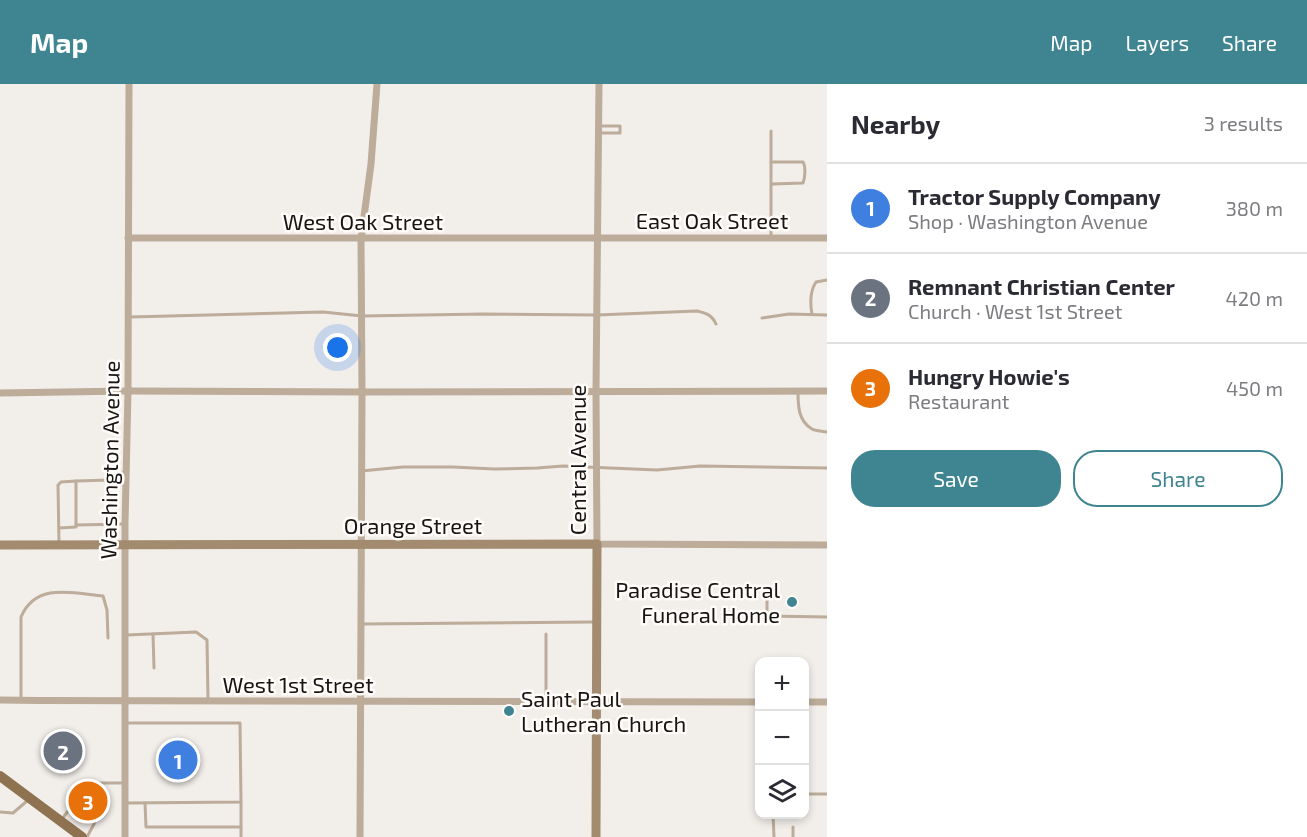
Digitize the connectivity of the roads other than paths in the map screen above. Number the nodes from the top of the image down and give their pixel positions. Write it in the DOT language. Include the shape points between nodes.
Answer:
graph roads {
  1 [pos="129,84"];
  2 [pos="377,84"];
  3 [pos="599,84"];
  4 [pos="599,129"];
  5 [pos="771,131"];
  6 [pos="771,162"];
  7 [pos="771,184"];
  8 [pos="128,238"];
  9 [pos="598,238"];
  10 [pos="771,238"];
  11 [pos="827,238"];
  12 [pos="361,239"];
  13 [pos="827,280"];
  14 [pos="812,314"];
  15 [pos="597,315"];
  16 [pos="827,315"];
  17 [pos="362,316"];
  18 [pos="128,317"];
  19 [pos="762,318"];
  20 [pos="716,324"];
  21 [pos="128,391"];
  22 [pos="798,391"];
  23 [pos="827,391"];
  24 [pos="596,392"];
  25 [pos="0,393"];
  26 [pos="362,393"];
  27 [pos="827,432"];
  28 [pos="596,467"];
  29 [pos="827,468"];
  30 [pos="126,471"];
  31 [pos="361,471"];
  32 [pos="111,480"];
  33 [pos="76,481"];
  34 [pos="125,485"];
  35 [pos="125,524"];
  36 [pos="76,525"];
  37 [pos="59,528"];
  38 [pos="361,544"];
  39 [pos="597,544"];
  40 [pos="0,545"];
  41 [pos="59,545"];
  42 [pos="126,545"];
  43 [pos="827,545"];
  44 [pos="767,595"];
  45 [pos="827,617"];
  46 [pos="596,622"];
  47 [pos="360,624"];
  48 [pos="153,634"];
  49 [pos="546,634"];
  50 [pos="125,635"];
  51 [pos="108,638"];
  52 [pos="154,668"];
  53 [pos="0,700"];
  54 [pos="21,700"];
  55 [pos="546,701"];
  56 [pos="596,701"];
  57 [pos="125,702"];
  58 [pos="208,702"];
  59 [pos="360,702"];
  60 [pos="755,702"];
  61 [pos="809,702"];
  62 [pos="827,702"];
  63 [pos="125,723"];
  64 [pos="0,777"];
  65 [pos="125,783"];
  66 [pos="93,785"];
  67 [pos="809,794"];
  68 [pos="827,794"];
  69 [pos="30,798"];
  70 [pos="241,802"];
  71 [pos="125,803"];
  72 [pos="145,803"];
  73 [pos="0,812"];
  74 [pos="773,819"];
  75 [pos="61,821"];
  76 [pos="241,827"];
  77 [pos="794,827"];
  78 [pos="82,837"];
  79 [pos="87,837"];
  80 [pos="125,837"];
  81 [pos="241,837"];
  82 [pos="360,837"];
  83 [pos="596,837"];
  84 [pos="774,837"];
  85 [pos="794,837"];
  1 -- 8 [label="street, Washington Avenue"];
  2 -- 12 [label="street"];
  3 -- 4 [label="street, Central Avenue"];
  4 -- 4 [label="lane" via="620,126 620,133"];
  4 -- 9 [label="street, Central Avenue"];
  5 -- 6 [label="lane"];
  6 -- 7 [label="lane"];
  6 -- 7 [label="lane" via="804,165 803,183"];
  7 -- 10 [label="lane"];
  8 -- 12 [label="street, West Oak Street"];
  8 -- 18 [label="street, Washington Avenue"];
  9 -- 10 [label="street, East Oak Street"];
  9 -- 12 [label="street, West Oak Street"];
  9 -- 15 [label="street, Central Avenue"];
  10 -- 11 [label="street, East Oak Street"];
  12 -- 17 [label="street"];
  13 -- 14 [label="lane" via="816,282 812,288"];
  14 -- 16 [label="lane"];
  14 -- 19 [label="lane"];
  15 -- 17 [label="lane"];
  15 -- 20 [label="lane" via="697,311 706,313"];
  15 -- 24 [label="street, Central Avenue"];
  17 -- 18 [label="lane" via="323,312"];
  17 -- 26 [label="street"];
  18 -- 21 [label="street, Washington Avenue"];
  21 -- 25 [label="street"];
  21 -- 26 [label="street"];
  21 -- 30 [label="street, Washington Avenue"];
  22 -- 23 [label="street"];
  22 -- 24 [label="street"];
  22 -- 27 [label="lane" via="801,417 812,429"];
  24 -- 26 [label="street"];
  24 -- 28 [label="street, Central Avenue"];
  26 -- 31 [label="street"];
  28 -- 29 [label="lane"];
  28 -- 31 [label="lane" via="403,467"];
  28 -- 39 [label="street, Central Avenue"];
  30 -- 32 [label="lane"];
  30 -- 34 [label="street, Washington Avenue"];
  31 -- 38 [label="street"];
  32 -- 33 [label="lane"];
  32 -- 34 [label="lane"];
  33 -- 36 [label="lane"];
  33 -- 37 [label="lane" via="58,485"];
  34 -- 35 [label="street, Washington Avenue"];
  35 -- 36 [label="lane"];
  35 -- 42 [label="street, Washington Avenue"];
  36 -- 37 [label="lane"];
  37 -- 41 [label="lane"];
  38 -- 39 [label="street, Orange Street"];
  38 -- 42 [label="street, Orange Street"];
  38 -- 47 [label="street"];
  39 -- 43 [label="street, Orange Street"];
  39 -- 46 [label="street, Central Avenue"];
  40 -- 41 [label="street, Orange Street"];
  41 -- 42 [label="street, Orange Street"];
  42 -- 50 [label="street, Washington Avenue"];
  44 -- 45 [label="lane" via="768,616"];
  46 -- 47 [label="lane"];
  46 -- 56 [label="street, Central Avenue"];
  47 -- 59 [label="street"];
  48 -- 50 [label="lane"];
  48 -- 52 [label="lane"];
  48 -- 58 [label="lane" via="196,632 207,640"];
  49 -- 55 [label="lane"];
  50 -- 57 [label="street, Washington Avenue"];
  51 -- 54 [label="lane" via="102,596 56,591 32,601 21,617"];
  53 -- 54 [label="street, West 1st Street"];
  54 -- 57 [label="street, West 1st Street"];
  55 -- 56 [label="street, West 1st Street"];
  55 -- 59 [label="street, West 1st Street"];
  56 -- 60 [label="street, West 1st Street"];
  56 -- 83 [label="street, Central Avenue"];
  57 -- 58 [label="street, West 1st Street"];
  57 -- 63 [label="street, Washington Avenue"];
  58 -- 59 [label="street, West 1st Street"];
  59 -- 82 [label="street"];
  61 -- 62 [label="street"];
  63 -- 65 [label="street, Washington Avenue"];
  63 -- 70 [label="lane" via="240,723"];
  64 -- 69 [label="main road"];
  65 -- 66 [label="lane"];
  65 -- 71 [label="street, Washington Avenue"];
  66 -- 75 [label="lane" via="78,790"];
  66 -- 79 [label="lane" via="97,791 96,818"];
  67 -- 68 [label="lane"];
  69 -- 73 [label="lane" via="13,813"];
  69 -- 75 [label="main road"];
  70 -- 72 [label="lane"];
  70 -- 76 [label="lane"];
  71 -- 72 [label="lane"];
  71 -- 80 [label="street, Washington Avenue"];
  72 -- 76 [label="lane" via="146,827"];
  74 -- 84 [label="lane"];
  75 -- 78 [label="main road"];
  76 -- 81 [label="lane"];
  77 -- 85 [label="lane"];
}
